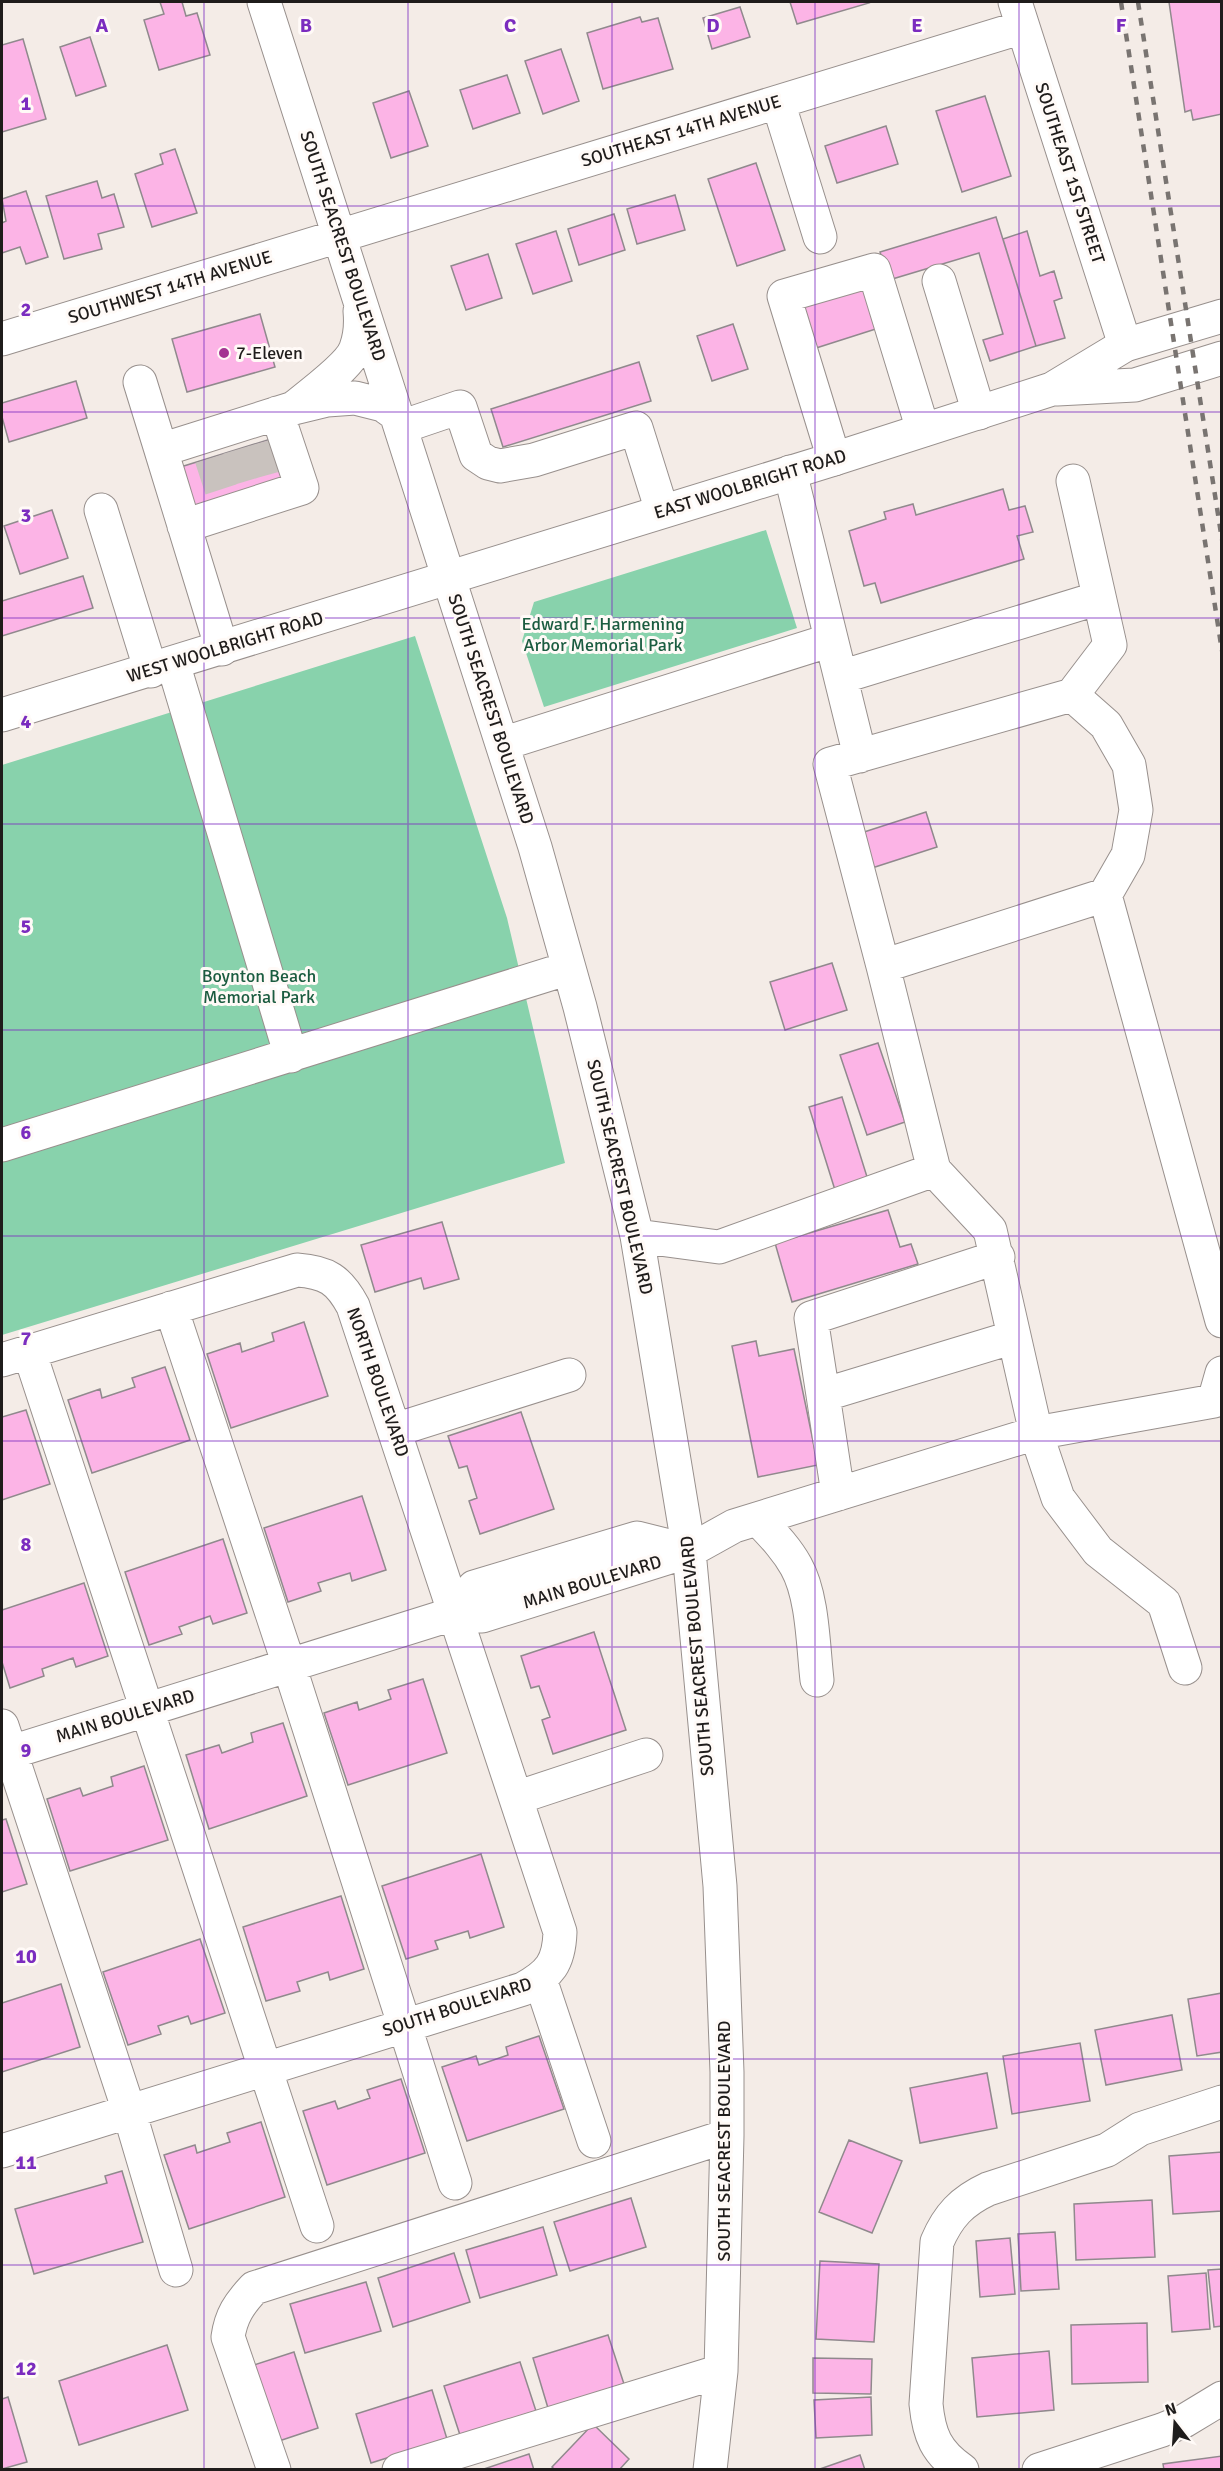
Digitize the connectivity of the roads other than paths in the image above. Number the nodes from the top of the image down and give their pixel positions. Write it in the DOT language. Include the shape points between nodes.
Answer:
graph roads {
  1 [pos="264,2"];
  2 [pos="1019,14"];
  3 [pos="778,102"];
  4 [pos="339,235"];
  5 [pos="820,237"];
  6 [pos="939,281"];
  7 [pos="359,297"];
  8 [pos="1221,316"];
  9 [pos="2,339"];
  10 [pos="1125,345"];
  11 [pos="1221,358"];
  12 [pos="140,382"];
  13 [pos="1052,389"];
  14 [pos="979,412"];
  15 [pos="399,421"];
  16 [pos="923,430"];
  17 [pos="221,440"];
  18 [pos="834,459"];
  19 [pos="789,472"];
  20 [pos="1073,481"];
  21 [pos="227,505"];
  22 [pos="101,510"];
  23 [pos="662,511"];
  24 [pos="449,578"];
  25 [pos="1099,598"];
  26 [pos="831,640"];
  27 [pos="222,649"];
  28 [pos="162,667"];
  29 [pos="841,677"];
  30 [pos="1072,695"];
  31 [pos="2,716"];
  32 [pos="502,744"];
  33 [pos="860,756"];
  34 [pos="1106,895"];
  35 [pos="883,966"];
  36 [pos="569,968"];
  37 [pos="291,1056"];
  38 [pos="2,1145"];
  39 [pos="934,1170"];
  40 [pos="637,1236"];
  41 [pos="998,1257"];
  42 [pos="171,1308"];
  43 [pos="1221,1321"];
  44 [pos="1014,1337"];
  45 [pos="15,1356"];
  46 [pos="1221,1373"];
  47 [pos="569,1375"];
  48 [pos="823,1395"];
  49 [pos="395,1430"];
  50 [pos="1036,1433"];
  51 [pos="838,1494"];
  52 [pos="758,1519"];
  53 [pos="689,1551"];
  54 [pos="456,1613"];
  55 [pos="289,1665"];
  56 [pos="1185,1668"];
  57 [pos="817,1680"];
  58 [pos="147,1709"];
  59 [pos="4,1744"];
  60 [pos="646,1755"];
  61 [pos="516,1798"];
  62 [pos="540,1979"];
  63 [pos="404,2026"];
  64 [pos="267,2068"];
  65 [pos="1221,2102"];
  66 [pos="129,2111"];
  67 [pos="727,2136"];
  68 [pos="594,2141"];
  69 [pos="2,2151"];
  70 [pos="454,2183"];
  71 [pos="318,2226"];
  72 [pos="177,2270"];
  73 [pos="720,2371"];
  74 [pos="1221,2398"];
  75 [pos="274,2469"];
  76 [pos="399,2469"];
  77 [pos="710,2469"];
  78 [pos="962,2469"];
  79 [pos="1045,2469"];
  1 -- 4 [label="street, SOUTH SEACREST BOULEVARD"];
  2 -- 3 [label="street, SOUTHEAST 14TH AVENUE"];
  2 -- 10 [label="street, SOUTHEAST 1ST STREET"];
  3 -- 4 [label="street, SOUTHEAST 14TH AVENUE"];
  3 -- 5 [label="street"];
  4 -- 7 [label="street, SOUTH SEACREST BOULEVARD"];
  4 -- 9 [label="street, SOUTHWEST 14TH AVENUE"];
  6 -- 14 [label="street"];
  7 -- 15 [label="street, SOUTH SEACREST BOULEVARD"];
  7 -- 17 [label="street" via="361,321 356,350 327,382"];
  8 -- 10 [label="street, EAST WOOLBRIGHT ROAD"];
  10 -- 13 [label="street, EAST WOOLBRIGHT ROAD"];
  11 -- 13 [label="street, EAST WOOLBRIGHT ROAD" via="1135,385"];
  12 -- 17 [label="street"];
  13 -- 14 [label="street, EAST WOOLBRIGHT ROAD"];
  14 -- 16 [label="street, EAST WOOLBRIGHT ROAD"];
  15 -- 17 [label="street" via="383,405 355,398 327,400"];
  15 -- 23 [label="street" via="460,407 476,455 500,466 534,460 636,428"];
  15 -- 24 [label="street, SOUTH SEACREST BOULEVARD"];
  16 -- 18 [label="street, EAST WOOLBRIGHT ROAD"];
  16 -- 18 [label="street" via="874,270 784,296"];
  17 -- 21 [label="street"];
  17 -- 21 [label="street" via="302,488"];
  18 -- 19 [label="street, EAST WOOLBRIGHT ROAD"];
  19 -- 23 [label="street, EAST WOOLBRIGHT ROAD"];
  19 -- 26 [label="street"];
  20 -- 25 [label="street"];
  21 -- 27 [label="street"];
  22 -- 28 [label="street"];
  23 -- 24 [label="street, EAST WOOLBRIGHT ROAD"];
  24 -- 27 [label="street, WEST WOOLBRIGHT ROAD"];
  24 -- 32 [label="street, SOUTH SEACREST BOULEVARD"];
  25 -- 29 [label="street"];
  25 -- 30 [label="street" via="1110,645"];
  26 -- 29 [label="street"];
  26 -- 32 [label="street"];
  27 -- 28 [label="street, WEST WOOLBRIGHT ROAD"];
  28 -- 31 [label="street, WEST WOOLBRIGHT ROAD"];
  28 -- 37 [label="street"];
  29 -- 33 [label="street"];
  30 -- 33 [label="street"];
  30 -- 34 [label="street" via="1106,725 1129,765 1131,776 1136,810 1128,855"];
  32 -- 36 [label="street, SOUTH SEACREST BOULEVARD"];
  33 -- 35 [label="street" via="830,764"];
  34 -- 35 [label="street"];
  34 -- 43 [label="street"];
  35 -- 39 [label="street"];
  36 -- 37 [label="street"];
  36 -- 40 [label="street, SOUTH SEACREST BOULEVARD"];
  37 -- 38 [label="street"];
  39 -- 40 [label="street" via="719,1246"];
  39 -- 41 [label="street" via="990,1230"];
  40 -- 53 [label="street, SOUTH SEACREST BOULEVARD"];
  41 -- 44 [label="street"];
  41 -- 48 [label="street" via="811,1318"];
  42 -- 45 [label="street, NORTH BOULEVARD"];
  42 -- 49 [label="street, NORTH BOULEVARD" via="297,1270 315,1271 332,1278 345,1290 353,1306"];
  42 -- 55 [label="street"];
  44 -- 48 [label="street"];
  44 -- 50 [label="street"];
  45 -- 58 [label="street"];
  46 -- 50 [label="street" via="1214,1401"];
  47 -- 49 [label="street"];
  48 -- 51 [label="street"];
  49 -- 54 [label="street, NORTH BOULEVARD"];
  50 -- 51 [label="street"];
  50 -- 56 [label="street" via="1058,1498 1098,1551 1164,1603"];
  51 -- 52 [label="street"];
  52 -- 53 [label="street" via="734,1526"];
  52 -- 57 [label="street" via="797,1568 806,1593"];
  53 -- 54 [label="street, MAIN BOULEVARD" via="637,1538 474,1587"];
  53 -- 67 [label="street, SOUTH SEACREST BOULEVARD" via="720,1886"];
  54 -- 55 [label="street, MAIN BOULEVARD"];
  54 -- 61 [label="street, SOUTH BOULEVARD"];
  55 -- 58 [label="street, MAIN BOULEVARD"];
  55 -- 63 [label="street"];
  58 -- 59 [label="street, MAIN BOULEVARD"];
  58 -- 64 [label="street"];
  59 -- 66 [label="street"];
  60 -- 61 [label="street"];
  61 -- 62 [label="street, SOUTH BOULEVARD" via="560,1932 553,1966"];
  62 -- 63 [label="street, SOUTH BOULEVARD" via="523,1989"];
  62 -- 68 [label="street"];
  63 -- 64 [label="street, SOUTH BOULEVARD"];
  63 -- 70 [label="street"];
  64 -- 66 [label="street, SOUTH BOULEVARD"];
  64 -- 71 [label="street"];
  65 -- 78 [label="street" via="1140,2129 1107,2150 988,2189 956,2209 944,2224 937,2241 926,2404 928,2427 936,2444 946,2458"];
  66 -- 69 [label="street, SOUTH BOULEVARD"];
  66 -- 72 [label="street"];
  67 -- 73 [label="street, SOUTH SEACREST BOULEVARD"];
  67 -- 75 [label="street" via="254,2288 230,2319 228,2337"];
  73 -- 76 [label="street"];
  73 -- 77 [label="street, SOUTH SEACREST BOULEVARD"];
  74 -- 79 [label="street" via="1162,2430"];
}
